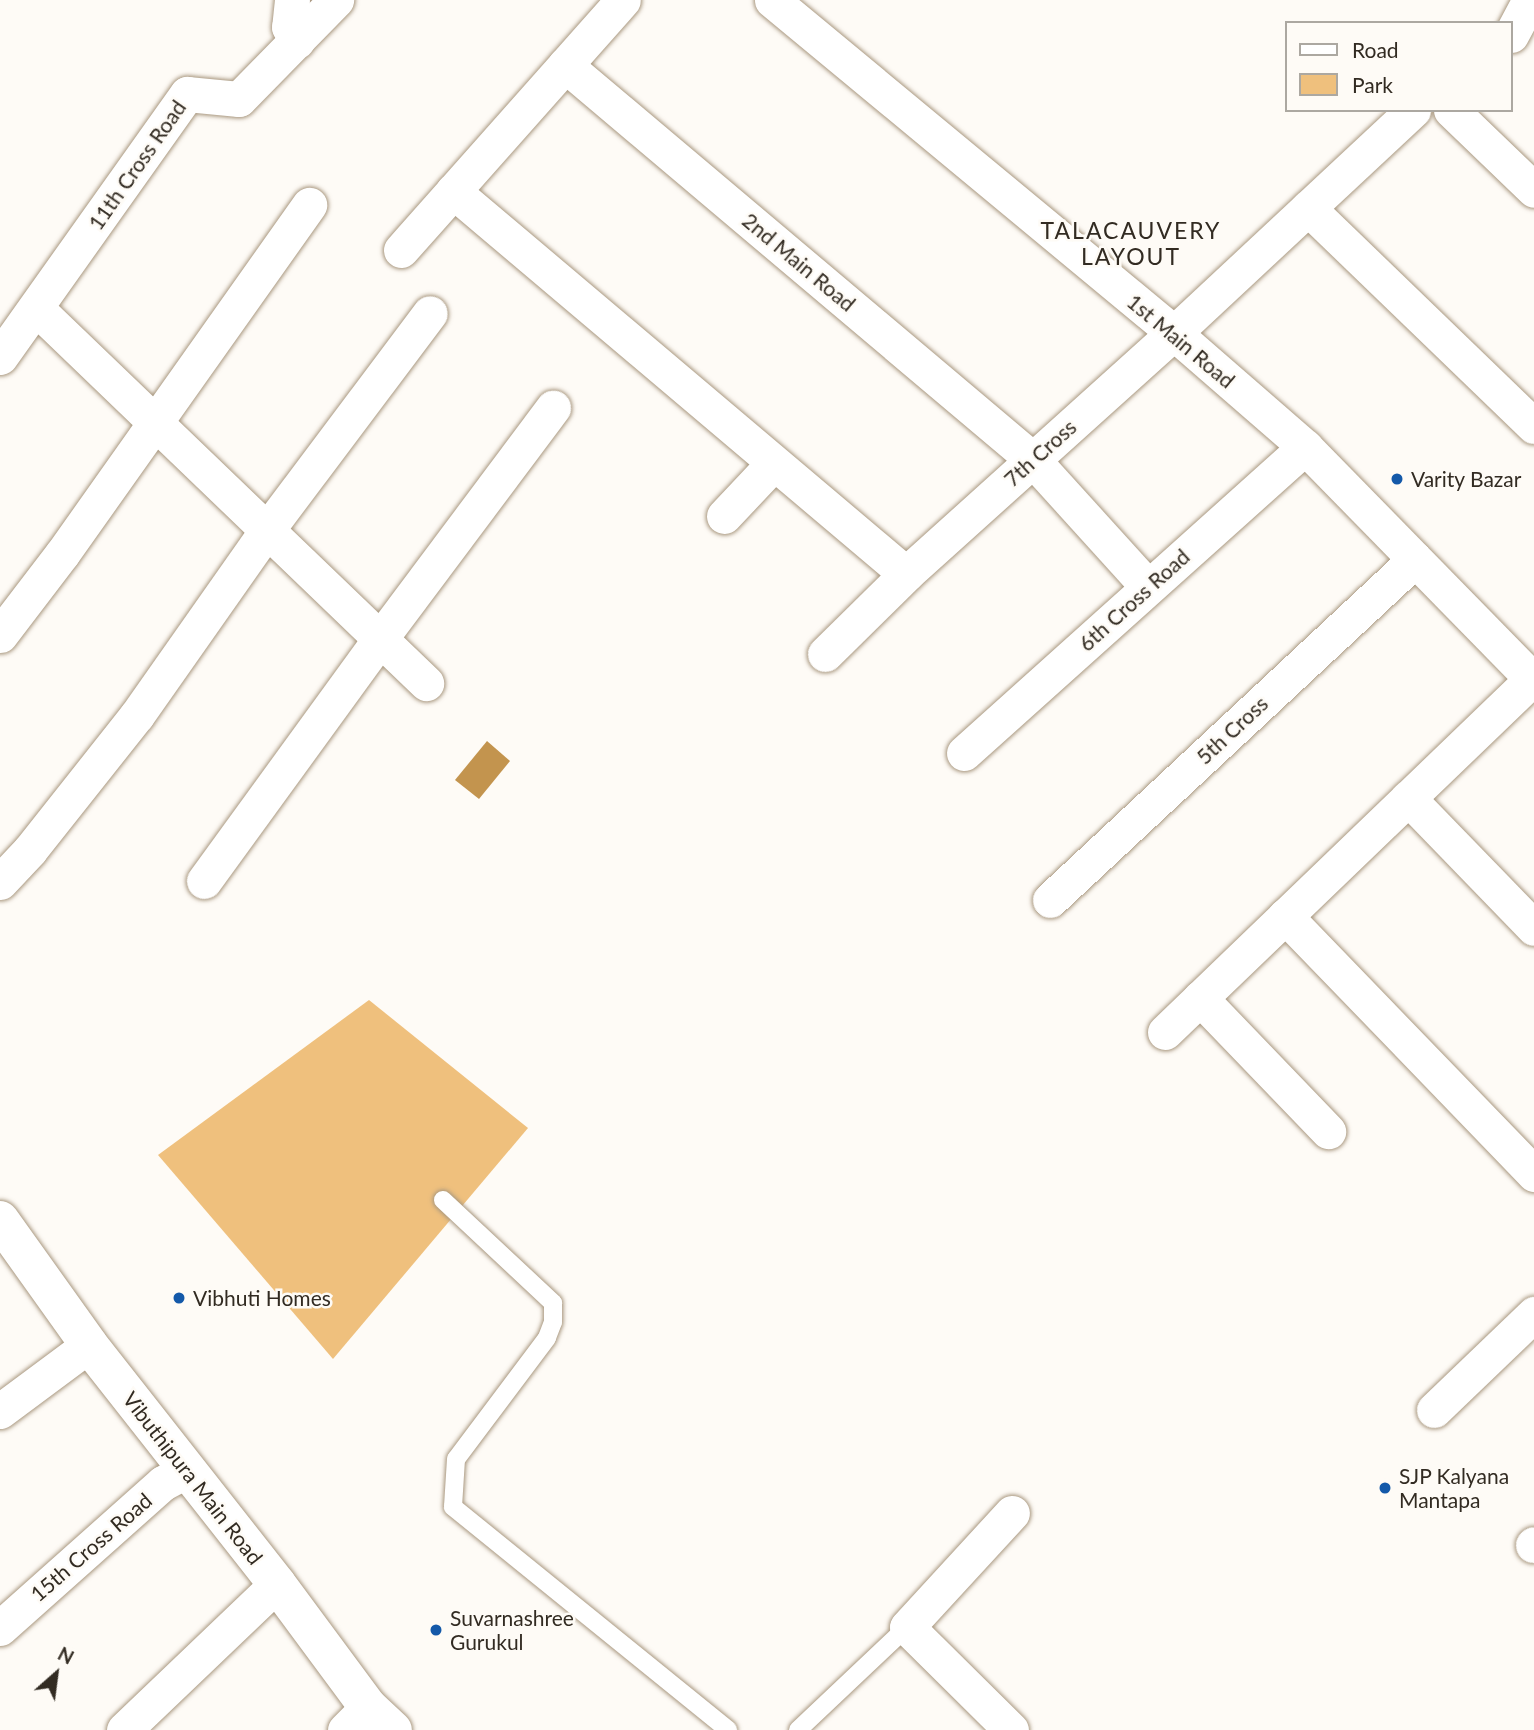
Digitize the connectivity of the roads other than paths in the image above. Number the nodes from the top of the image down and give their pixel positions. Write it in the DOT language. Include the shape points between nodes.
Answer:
graph roads {
  1 [pos="292,0"];
  2 [pos="337,0"];
  3 [pos="623,0"];
  4 [pos="772,0"];
  5 [pos="1530,0"];
  6 [pos="1513,31"];
  7 [pos="297,41"];
  8 [pos="565,65"];
  9 [pos="1411,112"];
  10 [pos="1462,114"];
  11 [pos="1534,190"];
  12 [pos="453,191"];
  13 [pos="309,205"];
  14 [pos="1308,208"];
  15 [pos="401,250"];
  16 [pos="37,309"];
  17 [pos="430,313"];
  18 [pos="1174,334"];
  19 [pos="0,357"];
  20 [pos="553,408"];
  21 [pos="155,422"];
  22 [pos="1534,426"];
  23 [pos="1305,447"];
  24 [pos="1032,460"];
  25 [pos="773,464"];
  26 [pos="724,516"];
  27 [pos="267,530"];
  28 [pos="1415,560"];
  29 [pos="906,574"];
  30 [pos="1148,587"];
  31 [pos="0,635"];
  32 [pos="380,639"];
  33 [pos="825,654"];
  34 [pos="1533,680"];
  35 [pos="426,683"];
  36 [pos="964,753"];
  37 [pos="1408,798"];
  38 [pos="204,881"];
  39 [pos="0,882"];
  40 [pos="1050,900"];
  41 [pos="1286,916"];
  42 [pos="1534,928"];
  43 [pos="1200,998"];
  44 [pos="1165,1032"];
  45 [pos="1328,1130"];
  46 [pos="1534,1174"];
  47 [pos="443,1200"];
  48 [pos="1,1223"];
  49 [pos="1534,1314"];
  50 [pos="89,1345"];
  51 [pos="1434,1410"];
  52 [pos="0,1411"];
  53 [pos="186,1471"];
  54 [pos="1013,1513"];
  55 [pos="277,1584"];
  56 [pos="907,1627"];
  57 [pos="0,1628"];
  58 [pos="369,1722"];
  59 [pos="124,1730"];
  60 [pos="728,1730"];
  61 [pos="798,1730"];
  62 [pos="1011,1730"];
  1 -- 7 [label="street" via="289,27"];
  2 -- 7 [label="street, 11th Cross Road"];
  3 -- 8 [label="street"];
  4 -- 18 [label="street, 1st Main Road"];
  5 -- 6 [label="street"];
  7 -- 16 [label="street, 11th Cross Road" via="239,99 187,94"];
  8 -- 12 [label="street"];
  8 -- 24 [label="street, 2nd Main Road"];
  9 -- 14 [label="street, 7th Cross"];
  10 -- 11 [label="street"];
  12 -- 15 [label="street"];
  12 -- 25 [label="street"];
  13 -- 21 [label="street"];
  14 -- 18 [label="street, 7th Cross"];
  14 -- 22 [label="street"];
  16 -- 19 [label="street, 11th Cross Road"];
  16 -- 21 [label="street"];
  17 -- 27 [label="street"];
  18 -- 23 [label="street, 1st Main Road"];
  18 -- 24 [label="street, 7th Cross"];
  20 -- 32 [label="street"];
  21 -- 27 [label="street"];
  21 -- 31 [label="street"];
  23 -- 28 [label="street, 1st Main Road"];
  23 -- 30 [label="street, 6th Cross Road"];
  24 -- 29 [label="street, 7th Cross"];
  24 -- 30 [label="street, 2nd Main Road"];
  25 -- 26 [label="street"];
  25 -- 29 [label="street"];
  27 -- 32 [label="street"];
  27 -- 39 [label="street" via="137,715"];
  28 -- 34 [label="street, 1st Main Road"];
  28 -- 40 [label="street, 5th Cross"];
  29 -- 33 [label="street, 7th Cross"];
  30 -- 36 [label="street, 6th Cross Road"];
  32 -- 35 [label="street"];
  32 -- 38 [label="street"];
  34 -- 37 [label="street"];
  37 -- 41 [label="street"];
  37 -- 42 [label="street"];
  41 -- 43 [label="street"];
  41 -- 46 [label="street"];
  43 -- 44 [label="street"];
  43 -- 45 [label="street"];
  47 -- 60 [label="lane" via="553,1303 547,1338 456,1459 453,1507"];
  48 -- 50 [label="street, Vibuthipura Main Road"];
  49 -- 51 [label="street"];
  50 -- 52 [label="street"];
  50 -- 53 [label="street, Vibuthipura Main Road"];
  53 -- 55 [label="street, Vibuthipura Main Road"];
  53 -- 57 [label="street, 15th Cross Road" via="163,1483"];
  54 -- 56 [label="street"];
  55 -- 58 [label="street, Vibuthipura Main Road"];
  55 -- 59 [label="street"];
  56 -- 61 [label="lane"];
  56 -- 62 [label="street"];
}
